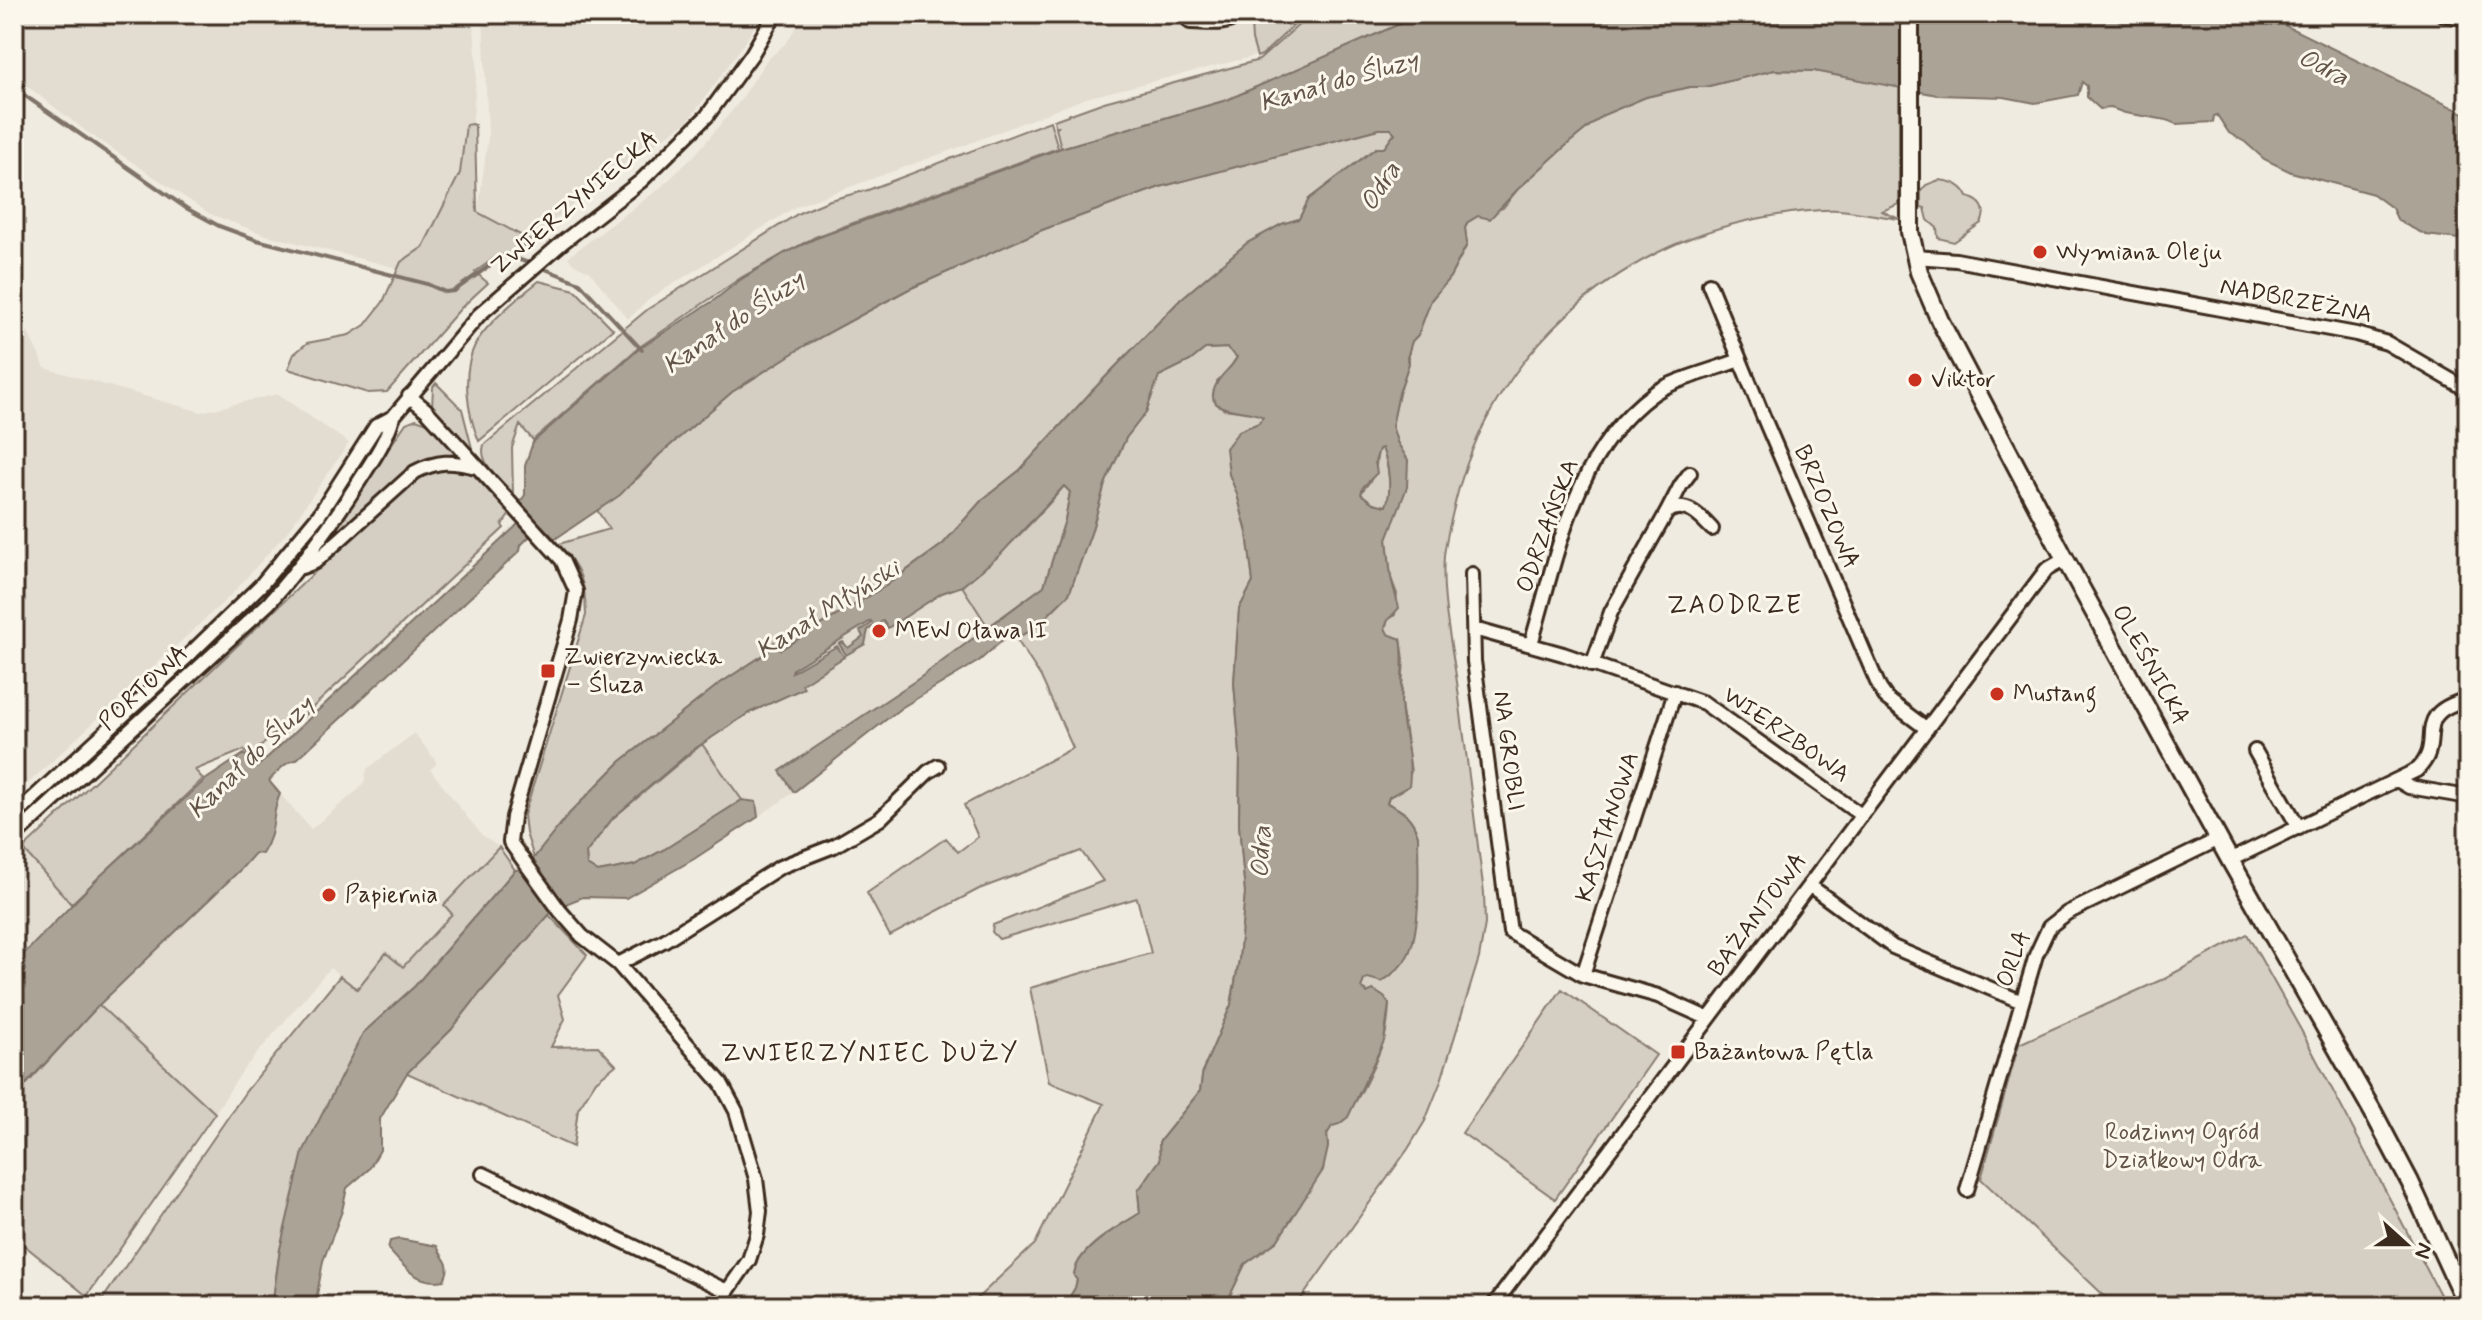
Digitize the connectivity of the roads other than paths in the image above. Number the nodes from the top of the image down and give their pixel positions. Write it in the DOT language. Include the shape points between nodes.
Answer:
graph roads {
  1 [pos="775,14"];
  2 [pos="1240,14"];
  3 [pos="1910,14"];
  4 [pos="2442,14"];
  5 [pos="2468,19"];
  6 [pos="1190,22"];
  7 [pos="1915,257"];
  8 [pos="1709,284"];
  9 [pos="1739,360"];
  10 [pos="2468,390"];
  11 [pos="409,396"];
  12 [pos="393,417"];
  13 [pos="476,467"];
  14 [pos="1690,473"];
  15 [pos="1667,512"];
  16 [pos="1712,529"];
  17 [pos="286,557"];
  18 [pos="2065,559"];
  19 [pos="300,567"];
  20 [pos="1472,574"];
  21 [pos="1474,629"];
  22 [pos="1531,644"];
  23 [pos="1592,665"];
  24 [pos="1675,692"];
  25 [pos="2468,699"];
  26 [pos="1927,729"];
  27 [pos="2255,751"];
  28 [pos="938,766"];
  29 [pos="2397,780"];
  30 [pos="2468,797"];
  31 [pos="1861,815"];
  32 [pos="14,816"];
  33 [pos="2299,828"];
  34 [pos="14,837"];
  35 [pos="2219,839"];
  36 [pos="2230,860"];
  37 [pos="1809,885"];
  38 [pos="618,964"];
  39 [pos="1583,975"];
  40 [pos="2022,1002"];
  41 [pos="1707,1018"];
  42 [pos="483,1174"];
  43 [pos="1967,1190"];
  44 [pos="727,1291"];
  45 [pos="717,1306"];
  46 [pos="1493,1306"];
  47 [pos="2467,1306"];
  1 -- 11 [label="street, ZWIERZYNIECKA" via="707,116 641,181 479,315"];
  2 -- 6 [label="street" via="1227,22"];
  3 -- 7 [label="main road, OLEŚNICKA" via="1910,232"];
  4 -- 5 [label="street"];
  7 -- 10 [label="street, NADBRZEŻNA" via="1956,260 2356,334 2407,352"];
  7 -- 18 [label="main road, OLEŚNICKA" via="1940,321"];
  8 -- 9 [label="street, BRZOZOWA"];
  9 -- 22 [label="street, ODRZAŃSKA" via="1654,393 1604,443 1569,519"];
  9 -- 26 [label="street, BRZOZOWA" via="1883,695"];
  11 -- 12 [label="street, ZWIERZYNIECKA"];
  11 -- 13 [label="street"];
  12 -- 17 [label="street, PORTOWA" via="376,426"];
  12 -- 19 [label="street, PORTOWA" via="387,439"];
  13 -- 19 [label="street" via="442,461 415,472 315,562"];
  13 -- 38 [label="street" via="562,560 576,591 510,842 582,936"];
  14 -- 15 [label="street"];
  15 -- 16 [label="street" via="1684,507"];
  15 -- 23 [label="street" via="1611,612"];
  17 -- 19 [label="street"];
  17 -- 32 [label="street, PORTOWA" via="189,655"];
  18 -- 26 [label="street, BAŻANTOWA" via="2046,570"];
  18 -- 35 [label="main road, OLEŚNICKA"];
  19 -- 34 [label="street, PORTOWA" via="269,603"];
  20 -- 21 [label="street, NA GROBLI"];
  21 -- 22 [label="street, WIERZBOWA"];
  21 -- 39 [label="street, NA GROBLI" via="1510,932"];
  22 -- 23 [label="street, WIERZBOWA"];
  23 -- 24 [label="street, WIERZBOWA"];
  24 -- 31 [label="street, WIERZBOWA" via="1729,719"];
  24 -- 39 [label="street, KASZTANOWA"];
  25 -- 29 [label="street" via="2441,708 2425,760"];
  26 -- 31 [label="street, BAŻANTOWA"];
  27 -- 33 [label="street"];
  28 -- 38 [label="street" via="880,819 834,846 780,867"];
  29 -- 30 [label="street" via="2409,787"];
  29 -- 33 [label="street"];
  31 -- 37 [label="street, BAŻANTOWA"];
  33 -- 36 [label="street"];
  35 -- 36 [label="main road, OLEŚNICKA"];
  35 -- 40 [label="street, ORLA" via="2056,920 2036,955"];
  36 -- 47 [label="main road, OLEŚNICKA" via="2373,1112"];
  37 -- 40 [label="street" via="1893,947"];
  37 -- 41 [label="street, BAŻANTOWA"];
  38 -- 44 [label="street" via="721,1083 746,1140 760,1211 757,1235 749,1260"];
  39 -- 41 [label="street" via="1658,996"];
  40 -- 43 [label="street, ORLA"];
  41 -- 46 [label="street, BAŻANTOWA"];
  42 -- 44 [label="street"];
  44 -- 45 [label="street"];
}
